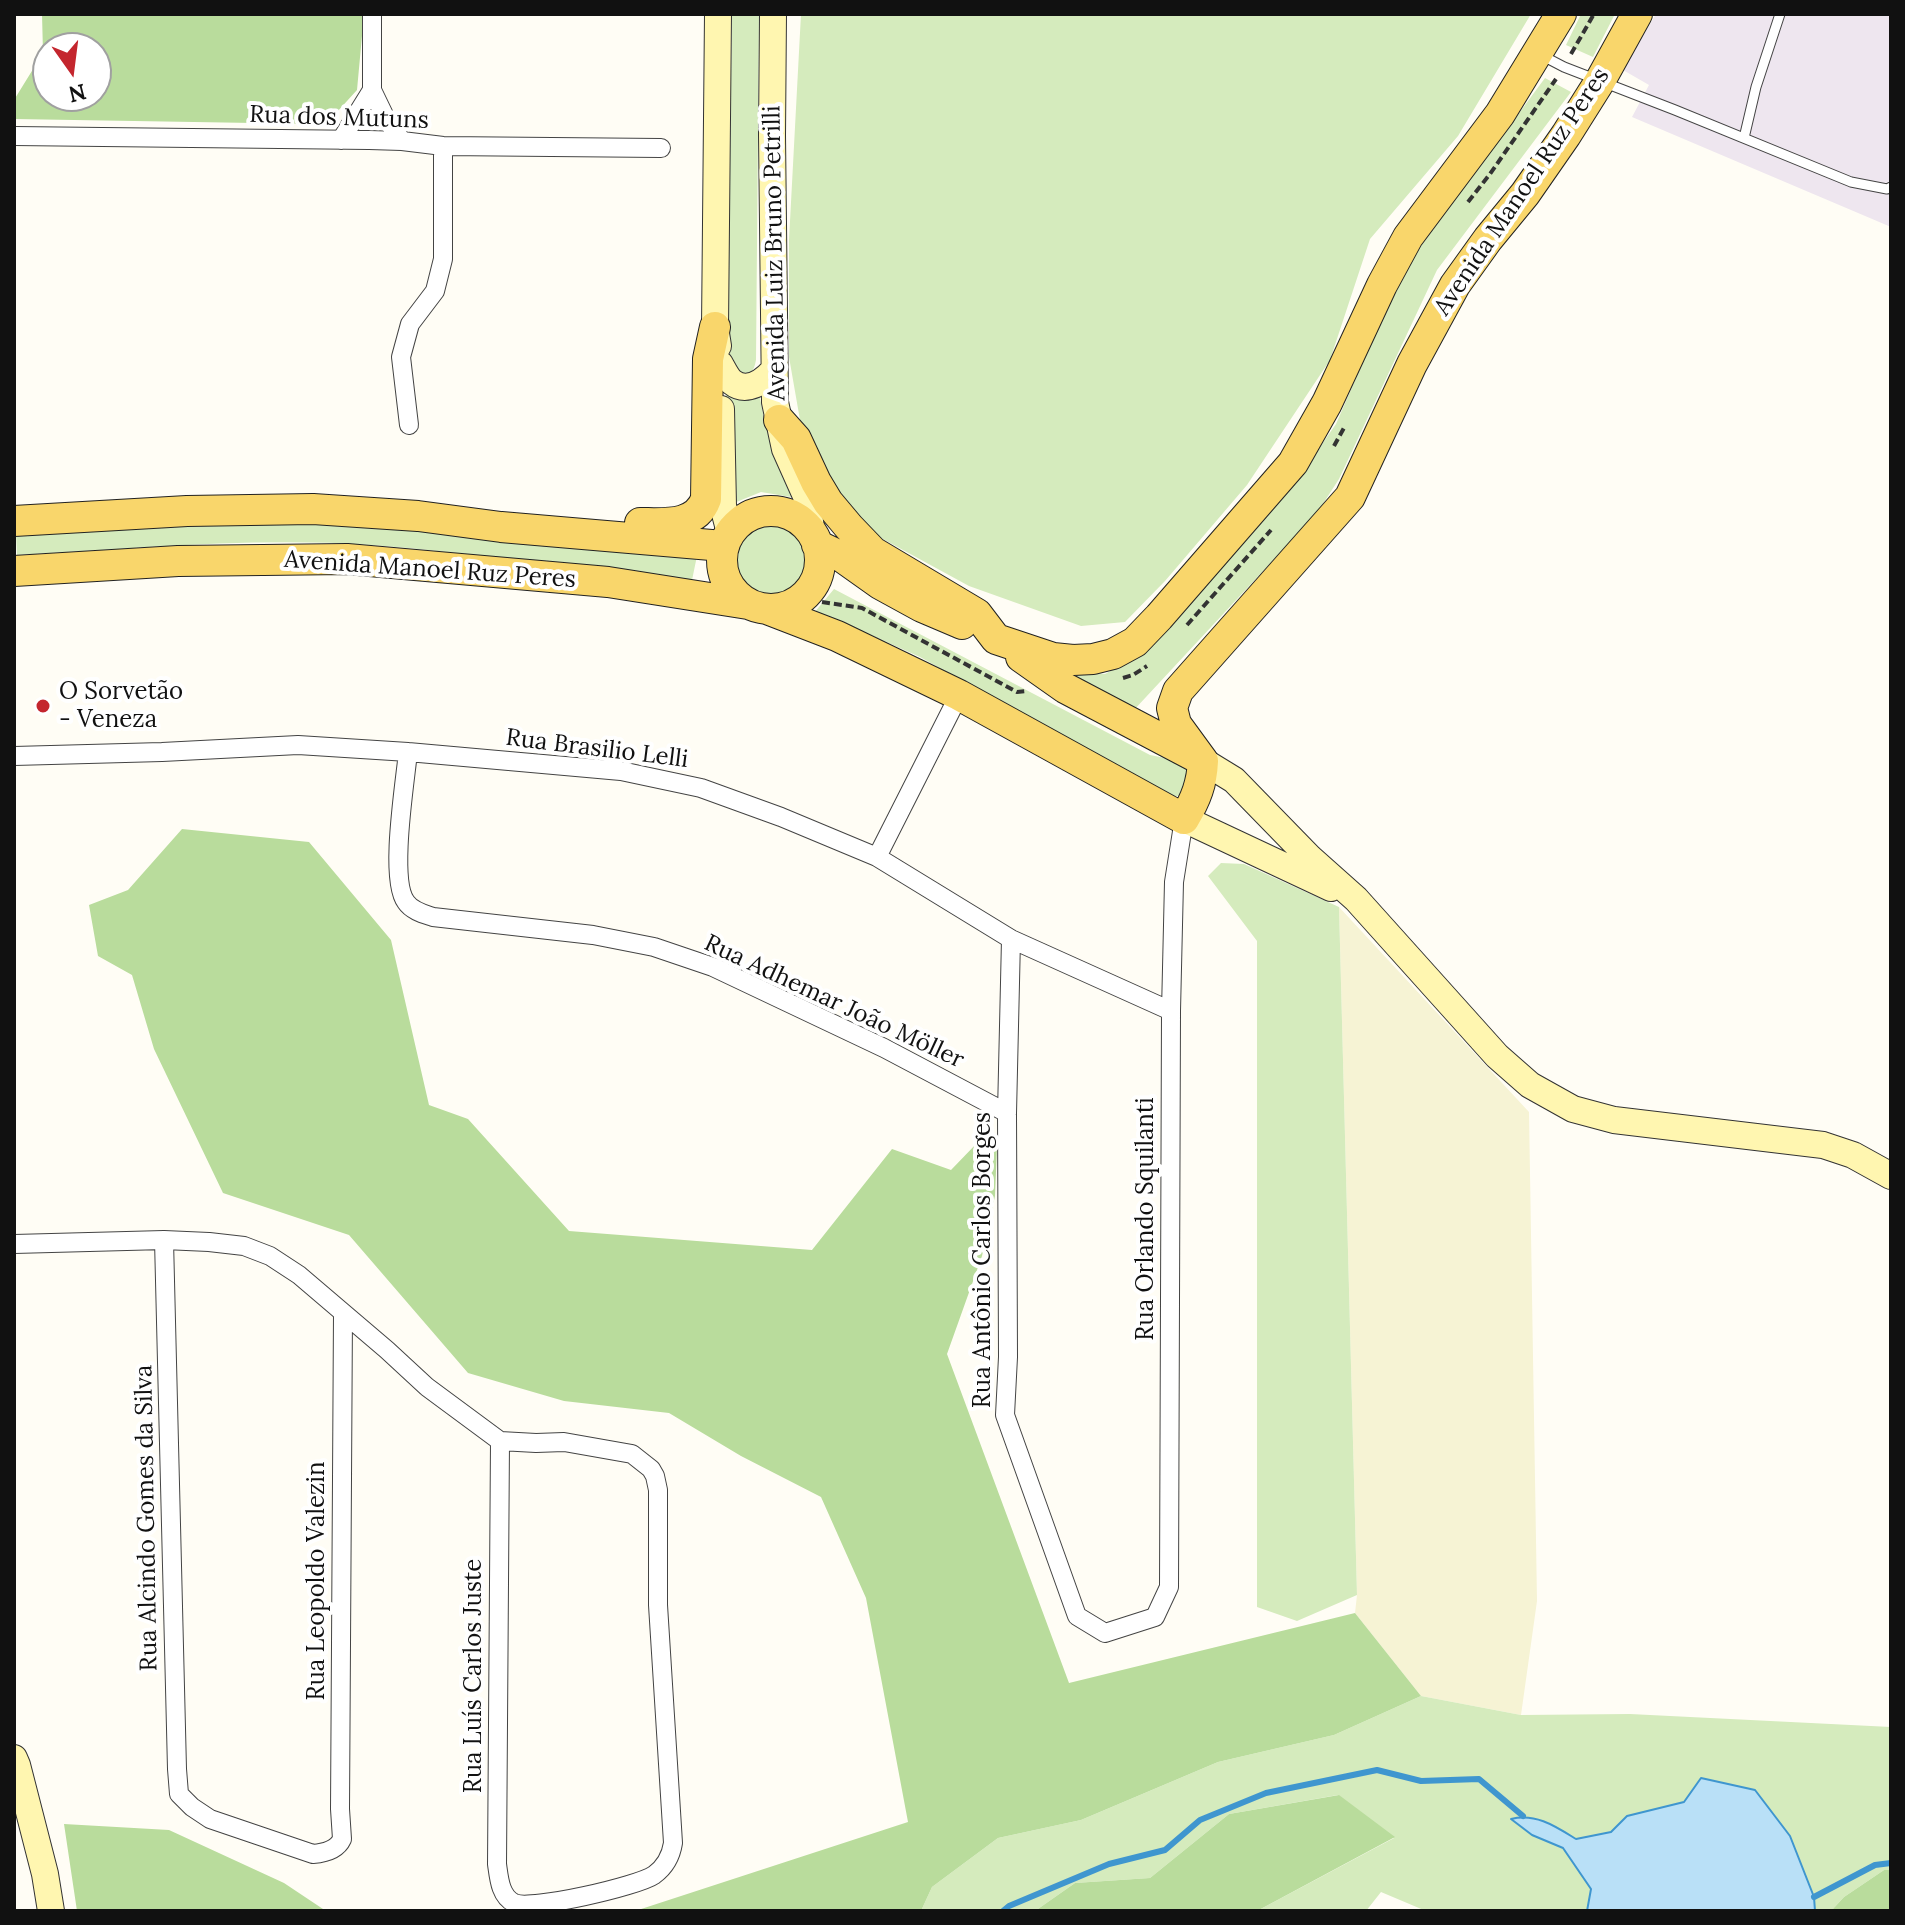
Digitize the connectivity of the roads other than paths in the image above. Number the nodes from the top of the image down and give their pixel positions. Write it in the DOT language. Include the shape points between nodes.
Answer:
graph roads {
  1 [pos="372,14"];
  2 [pos="718,14"];
  3 [pos="773,14"];
  4 [pos="1561,14"];
  5 [pos="1637,14"];
  6 [pos="1780,14"];
  7 [pos="1538,54"];
  8 [pos="1600,81"];
  9 [pos="372,90"];
  10 [pos="14,136"];
  11 [pos="1744,138"];
  12 [pos="341,140"];
  13 [pos="402,141"];
  14 [pos="443,146"];
  15 [pos="661,148"];
  16 [pos="1891,187"];
  17 [pos="715,327"];
  18 [pos="720,364"];
  19 [pos="774,370"];
  20 [pos="779,420"];
  21 [pos="409,425"];
  22 [pos="14,507"];
  23 [pos="313,509"];
  24 [pos="14,521"];
  25 [pos="501,527"];
  26 [pos="726,539"];
  27 [pos="815,539"];
  28 [pos="14,571"];
  29 [pos="758,607"];
  30 [pos="996,639"];
  31 [pos="959,695"];
  32 [pos="408,752"];
  33 [pos="14,756"];
  34 [pos="1203,761"];
  35 [pos="1184,819"];
  36 [pos="877,857"];
  37 [pos="1356,899"];
  38 [pos="1011,939"];
  39 [pos="1171,1011"];
  40 [pos="1007,1113"];
  41 [pos="1891,1176"];
  42 [pos="164,1240"];
  43 [pos="14,1244"];
  44 [pos="343,1313"];
  45 [pos="500,1441"];
  46 [pos="1077,1616"];
  47 [pos="14,1758"];
  48 [pos="335,1847"];
  49 [pos="51,1911"];
  1 -- 9 [label="street"];
  2 -- 17 [label="main road"];
  3 -- 19 [label="main road, Avenida Luiz Bruno Petrilli"];
  4 -- 7 [label="main road"];
  5 -- 8 [label="main road, Avenida Manoel Ruz Peres"];
  6 -- 11 [label="lane"];
  7 -- 8 [label="lane"];
  7 -- 30 [label="main road" via="1408,237 1293,463 1159,617 1135,642 1093,659 1053,658"];
  8 -- 11 [label="lane"];
  8 -- 34 [label="main road, Avenida Manoel Ruz Peres" via="1525,194 1455,285 1350,497 1178,691 1172,708 1176,724"];
  9 -- 12 [label="street"];
  9 -- 13 [label="street"];
  10 -- 12 [label="street, Rua dos Mutuns"];
  11 -- 16 [label="lane" via="1851,182"];
  12 -- 13 [label="street, Rua dos Mutuns"];
  13 -- 14 [label="street, Rua dos Mutuns"];
  14 -- 15 [label="street, Rua dos Mutuns"];
  14 -- 21 [label="street" via="443,259 435,291 410,324 401,357"];
  17 -- 18 [label="main road"];
  17 -- 25 [label="main road" via="708,359 703,508 671,524 533,519"];
  18 -- 19 [label="main road" via="732,382 745,387 764,382"];
  18 -- 26 [label="main road"];
  19 -- 20 [label="main road, Avenida Luiz Bruno Petrilli"];
  20 -- 27 [label="main road, Avenida Luiz Bruno Petrilli"];
  20 -- 30 [label="main road" via="796,439 828,502 873,552 977,614"];
  22 -- 23 [label="main road" via="254,493"];
  23 -- 24 [label="main road, Avenida Manoel Ruz Peres"];
  23 -- 25 [label="main road, Avenida Manoel Ruz Peres"];
  25 -- 26 [label="main road, Avenida Manoel Ruz Peres"];
  26 -- 27 [label="main road" via="747,517 771,511 795,517"];
  26 -- 29 [label="main road" via="721,556 724,578 730,589"];
  27 -- 29 [label="main road" via="819,569 809,591 779,609"];
  27 -- 30 [label="main road" via="880,584"];
  28 -- 29 [label="main road, Avenida Manoel Ruz Peres" via="178,561 347,559 608,582"];
  29 -- 31 [label="main road, Avenida Manoel Ruz Peres" via="837,636"];
  30 -- 34 [label="main road" via="1065,688"];
  31 -- 35 [label="main road, Avenida Manoel Ruz Peres"];
  31 -- 36 [label="street"];
  32 -- 33 [label="street, Rua Brasilio Lelli" via="298,745"];
  32 -- 36 [label="street, Rua Brasilio Lelli" via="621,771 701,788"];
  32 -- 40 [label="street, Rua Adhemar João Möller" via="397,863 404,901 417,911 593,935 654,947 713,967"];
  34 -- 35 [label="main road" via="1200,788"];
  34 -- 37 [label="main road" via="1234,780"];
  35 -- 37 [label="main road"];
  35 -- 39 [label="street, Rua Orlando Squilanti" via="1174,882"];
  36 -- 38 [label="street, Rua Brasilio Lelli"];
  37 -- 41 [label="main road" via="1497,1056 1530,1085 1573,1109 1614,1120 1823,1145"];
  38 -- 39 [label="street, Rua Brasilio Lelli"];
  38 -- 40 [label="street, Rua Antônio Carlos Borges"];
  39 -- 46 [label="street, Rua Orlando Squilanti" via="1169,1587 1155,1617 1105,1633"];
  40 -- 46 [label="street, Rua Antônio Carlos Borges" via="1005,1415"];
  42 -- 43 [label="street"];
  42 -- 44 [label="street" via="244,1246 270,1256"];
  42 -- 48 [label="street, Rua Alcindo Gomes da Silva" via="179,1794 210,1819 308,1853"];
  44 -- 45 [label="street" via="427,1387"];
  44 -- 48 [label="street, Rua Leopoldo Valezin" via="342,1839"];
  45 -- 45 [label="street, Rua Luís Carlos Juste" via="564,1442 632,1454 655,1476 659,1505 658,1605 672,1851 647,1880 557,1903 516,1904 503,1891 497,1864"];
  47 -- 49 [label="main road"];
}
